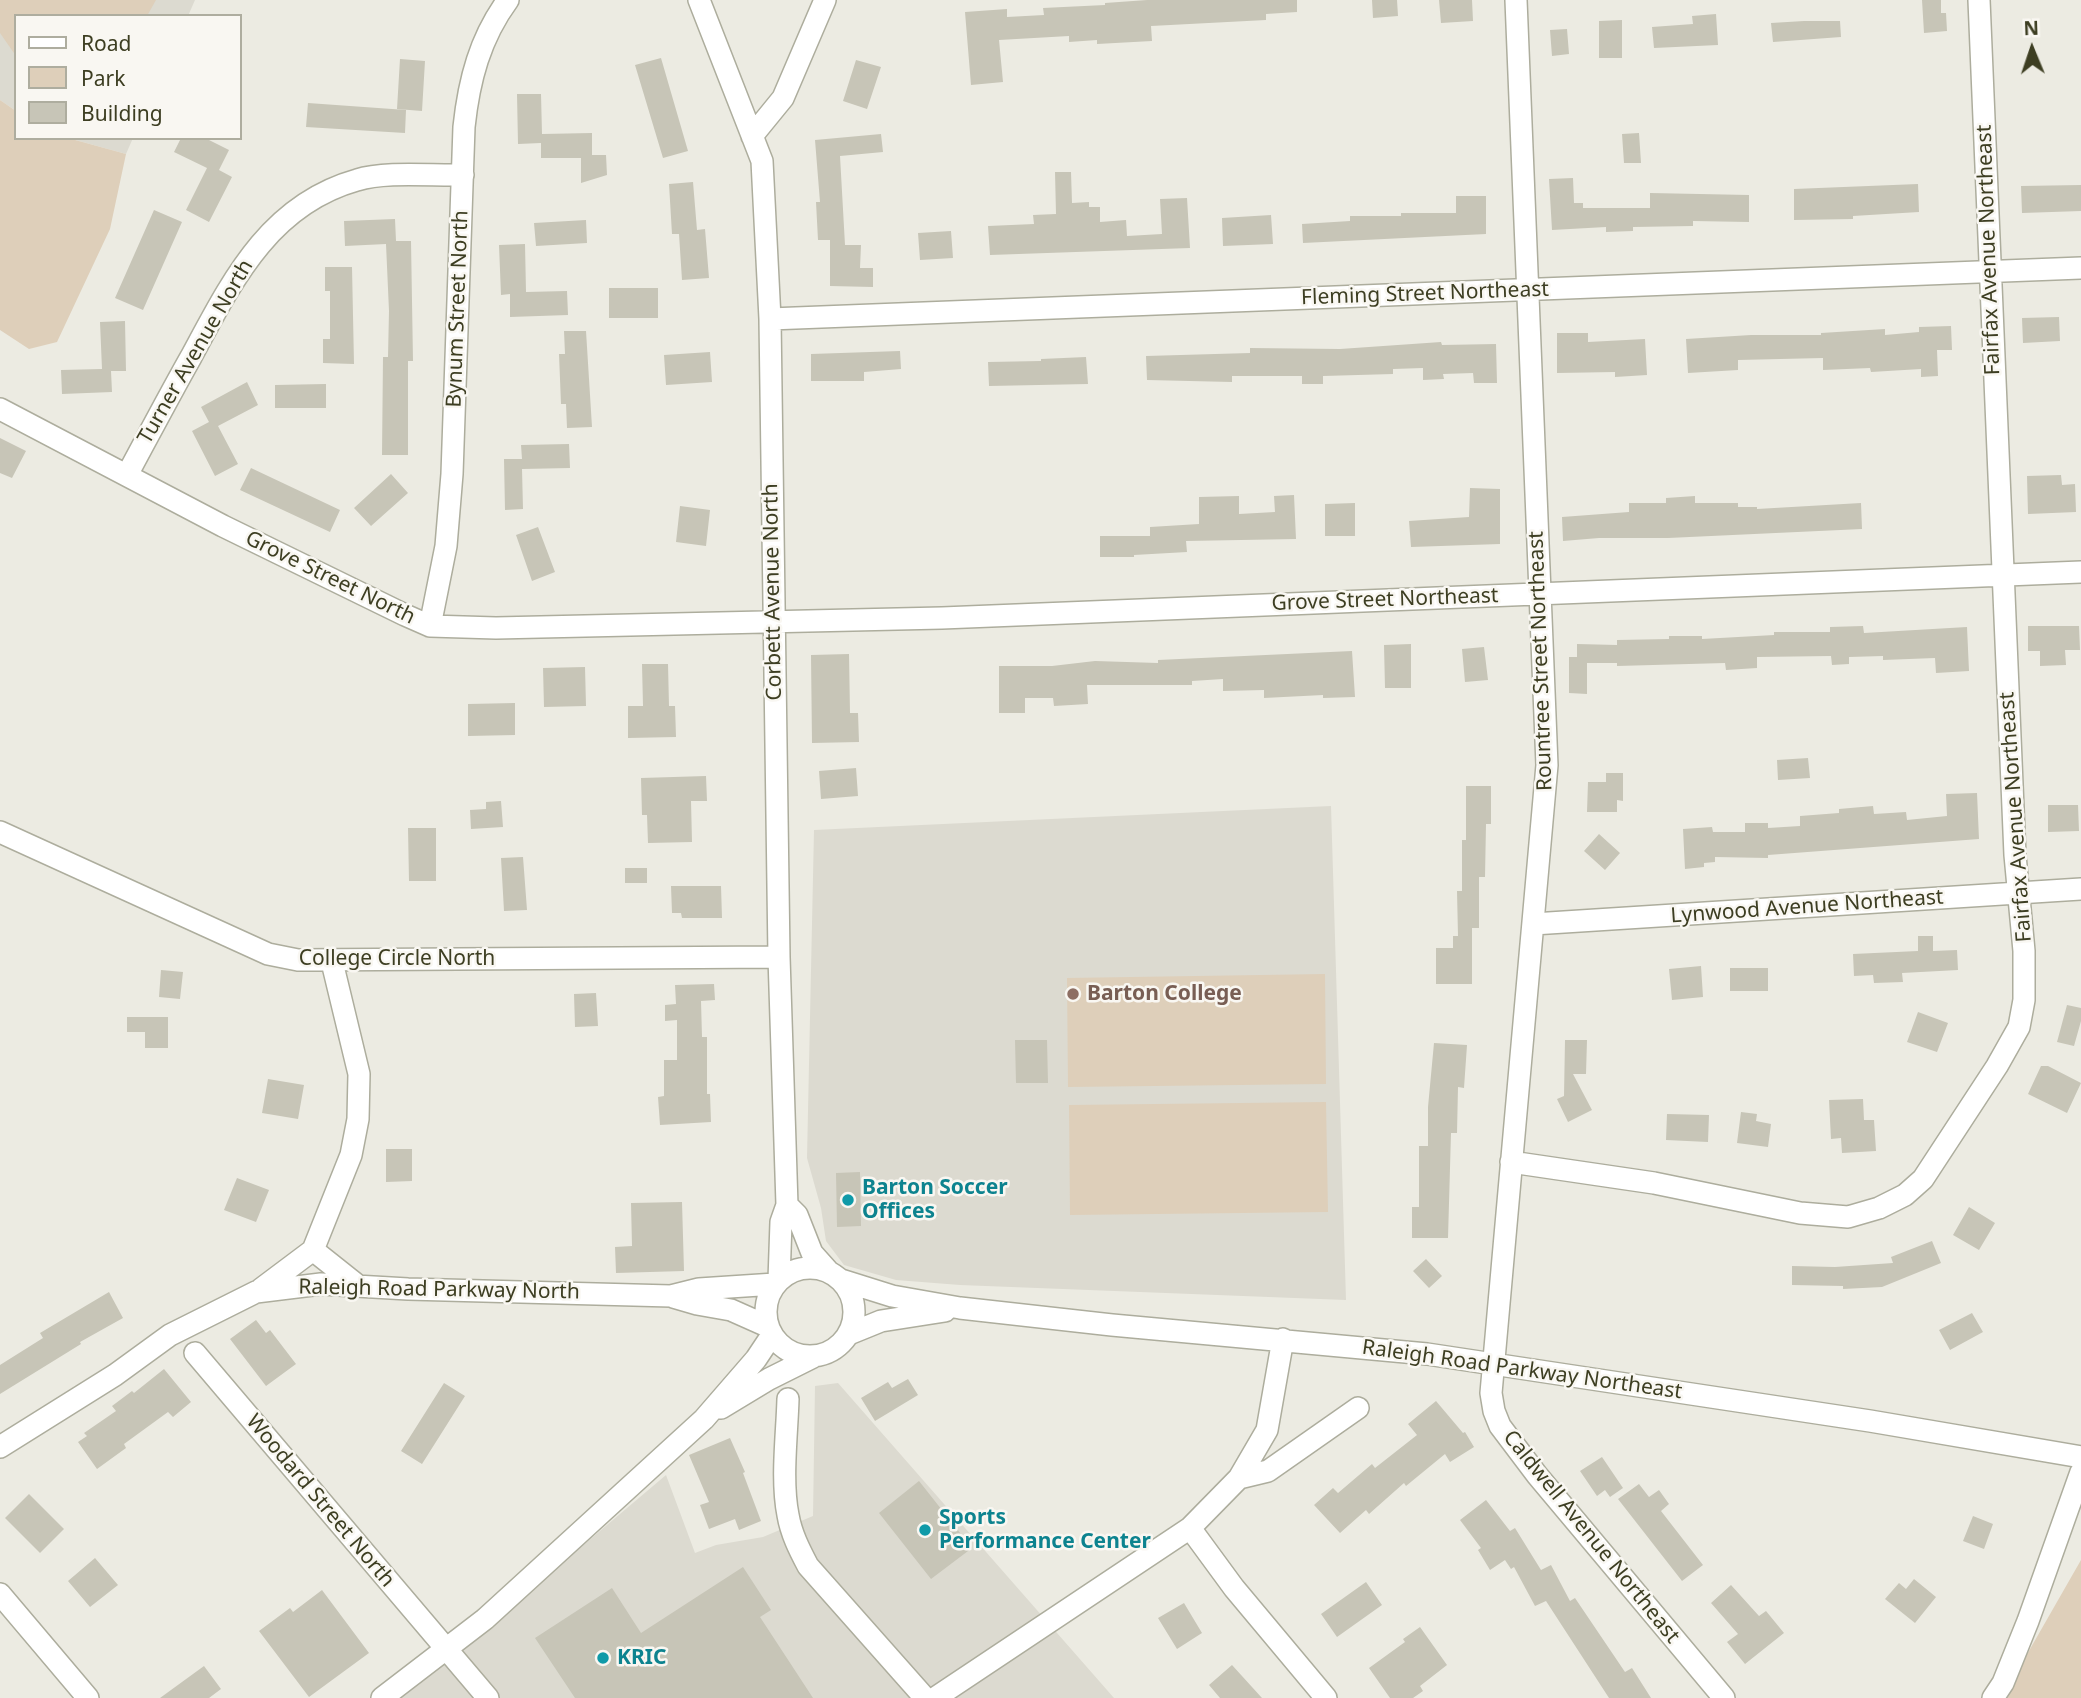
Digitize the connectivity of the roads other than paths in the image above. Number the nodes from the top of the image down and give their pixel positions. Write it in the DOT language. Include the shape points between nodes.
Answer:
graph roads {
  1 [pos="508,0"];
  2 [pos="699,0"];
  3 [pos="825,0"];
  4 [pos="1516,0"];
  5 [pos="1979,0"];
  6 [pos="752,136"];
  7 [pos="463,175"];
  8 [pos="2081,268"];
  9 [pos="1991,272"];
  10 [pos="1527,289"];
  11 [pos="770,320"];
  12 [pos="0,409"];
  13 [pos="127,475"];
  14 [pos="2081,572"];
  15 [pos="2002,576"];
  16 [pos="1539,594"];
  17 [pos="773,624"];
  18 [pos="430,626"];
  19 [pos="0,832"];
  20 [pos="2081,889"];
  21 [pos="2019,893"];
  22 [pos="1533,924"];
  23 [pos="779,957"];
  24 [pos="331,962"];
  25 [pos="1511,1162"];
  26 [pos="787,1205"];
  27 [pos="313,1250"];
  28 [pos="835,1276"];
  29 [pos="777,1282"];
  30 [pos="357,1285"];
  31 [pos="256,1292"];
  32 [pos="671,1296"];
  33 [pos="960,1308"];
  34 [pos="769,1331"];
  35 [pos="849,1334"];
  36 [pos="1283,1339"];
  37 [pos="195,1353"];
  38 [pos="813,1357"];
  39 [pos="1493,1362"];
  40 [pos="788,1399"];
  41 [pos="1358,1408"];
  42 [pos="704,1419"];
  43 [pos="0,1447"];
  44 [pos="2081,1457"];
  45 [pos="2081,1472"];
  46 [pos="1239,1478"];
  47 [pos="1190,1528"];
  48 [pos="0,1594"];
  49 [pos="445,1649"];
  50 [pos="88,1698"];
  51 [pos="382,1698"];
  52 [pos="488,1698"];
  53 [pos="925,1698"];
  54 [pos="935,1698"];
  55 [pos="1326,1698"];
  56 [pos="1724,1698"];
  57 [pos="1993,1698"];
  1 -- 7 [label="street, Bynum Street North" via="478,55 468,91"];
  2 -- 6 [label="street, Corbett Avenue North"];
  3 -- 6 [label="street" via="783,98"];
  4 -- 10 [label="street, Rountree Street Northeast"];
  5 -- 9 [label="street, Fairfax Avenue Northeast"];
  6 -- 11 [label="street, Corbett Avenue North" via="762,161"];
  7 -- 13 [label="street, Turner Avenue North" via="356,180 318,196 276,226 224,295"];
  7 -- 18 [label="street, Bynum Street North" via="452,474 446,546"];
  8 -- 9 [label="street, Fleming Street Northeast"];
  9 -- 10 [label="street, Fleming Street Northeast"];
  9 -- 15 [label="street, Fairfax Avenue Northeast"];
  10 -- 11 [label="street, Fleming Street Northeast"];
  10 -- 16 [label="street, Rountree Street Northeast"];
  11 -- 17 [label="street, Corbett Avenue North"];
  12 -- 13 [label="street, Grove Street North"];
  13 -- 18 [label="street, Grove Street North"];
  14 -- 15 [label="street, Grove Street Northeast"];
  15 -- 16 [label="street, Grove Street Northeast"];
  15 -- 21 [label="street, Fairfax Avenue Northeast"];
  16 -- 17 [label="street, Grove Street Northeast"];
  16 -- 22 [label="street, Rountree Street Northeast" via="1547,765"];
  17 -- 18 [label="street, Grove Street North"];
  17 -- 23 [label="street, Corbett Avenue North"];
  19 -- 24 [label="street, College Circle North" via="268,954"];
  20 -- 21 [label="street, Lynwood Avenue Northeast"];
  21 -- 22 [label="street, Lynwood Avenue Northeast"];
  21 -- 25 [label="street, Fairfax Avenue Northeast" via="2024,1000 2019,1027 1923,1179 1905,1195 1848,1217 1800,1213 1654,1183"];
  22 -- 25 [label="street, Rountree Street Northeast"];
  23 -- 24 [label="street, College Circle North"];
  23 -- 26 [label="street, Corbett Avenue North"];
  24 -- 27 [label="street" via="358,1066 358,1119 351,1154"];
  25 -- 39 [label="street, Rountree Street Northeast"];
  26 -- 28 [label="street, Corbett Avenue North" via="797,1215 812,1253"];
  26 -- 29 [label="street, Corbett Avenue North" via="781,1222"];
  27 -- 30 [label="street"];
  27 -- 31 [label="street"];
  28 -- 29 [label="street" via="803,1268"];
  28 -- 33 [label="street, Raleigh Road Parkway Northeast" via="892,1296"];
  28 -- 35 [label="street" via="850,1292 854,1306"];
  29 -- 32 [label="street, Raleigh Road Parkway North"];
  29 -- 34 [label="street" via="766,1304"];
  30 -- 31 [label="street, Raleigh Road Parkway North"];
  30 -- 32 [label="street, Raleigh Road Parkway North"];
  31 -- 43 [label="street, Raleigh Road Parkway North" via="170,1335"];
  32 -- 34 [label="street, Raleigh Road Parkway North" via="731,1310"];
  33 -- 35 [label="street, Raleigh Road Parkway Northeast" via="881,1321"];
  33 -- 36 [label="street, Raleigh Road Parkway Northeast"];
  34 -- 38 [label="street" via="784,1349"];
  34 -- 42 [label="street" via="756,1359"];
  35 -- 38 [label="street" via="840,1346"];
  36 -- 39 [label="street, Raleigh Road Parkway Northeast"];
  36 -- 46 [label="street" via="1267,1430"];
  37 -- 49 [label="street, Woodard Street North"];
  38 -- 42 [label="street"];
  39 -- 44 [label="street, Raleigh Road Parkway Northeast"];
  39 -- 56 [label="street, Caldwell Avenue Northeast" via="1491,1393 1500,1426"];
  40 -- 53 [label="street" via="786,1490 795,1541 808,1566"];
  41 -- 46 [label="street" via="1268,1471"];
  42 -- 49 [label="street" via="485,1619"];
  45 -- 57 [label="street" via="2028,1621"];
  46 -- 47 [label="street"];
  47 -- 54 [label="street"];
  47 -- 55 [label="street"];
  48 -- 50 [label="street"];
  49 -- 51 [label="street"];
  49 -- 52 [label="street, Woodard Street North"];
}
